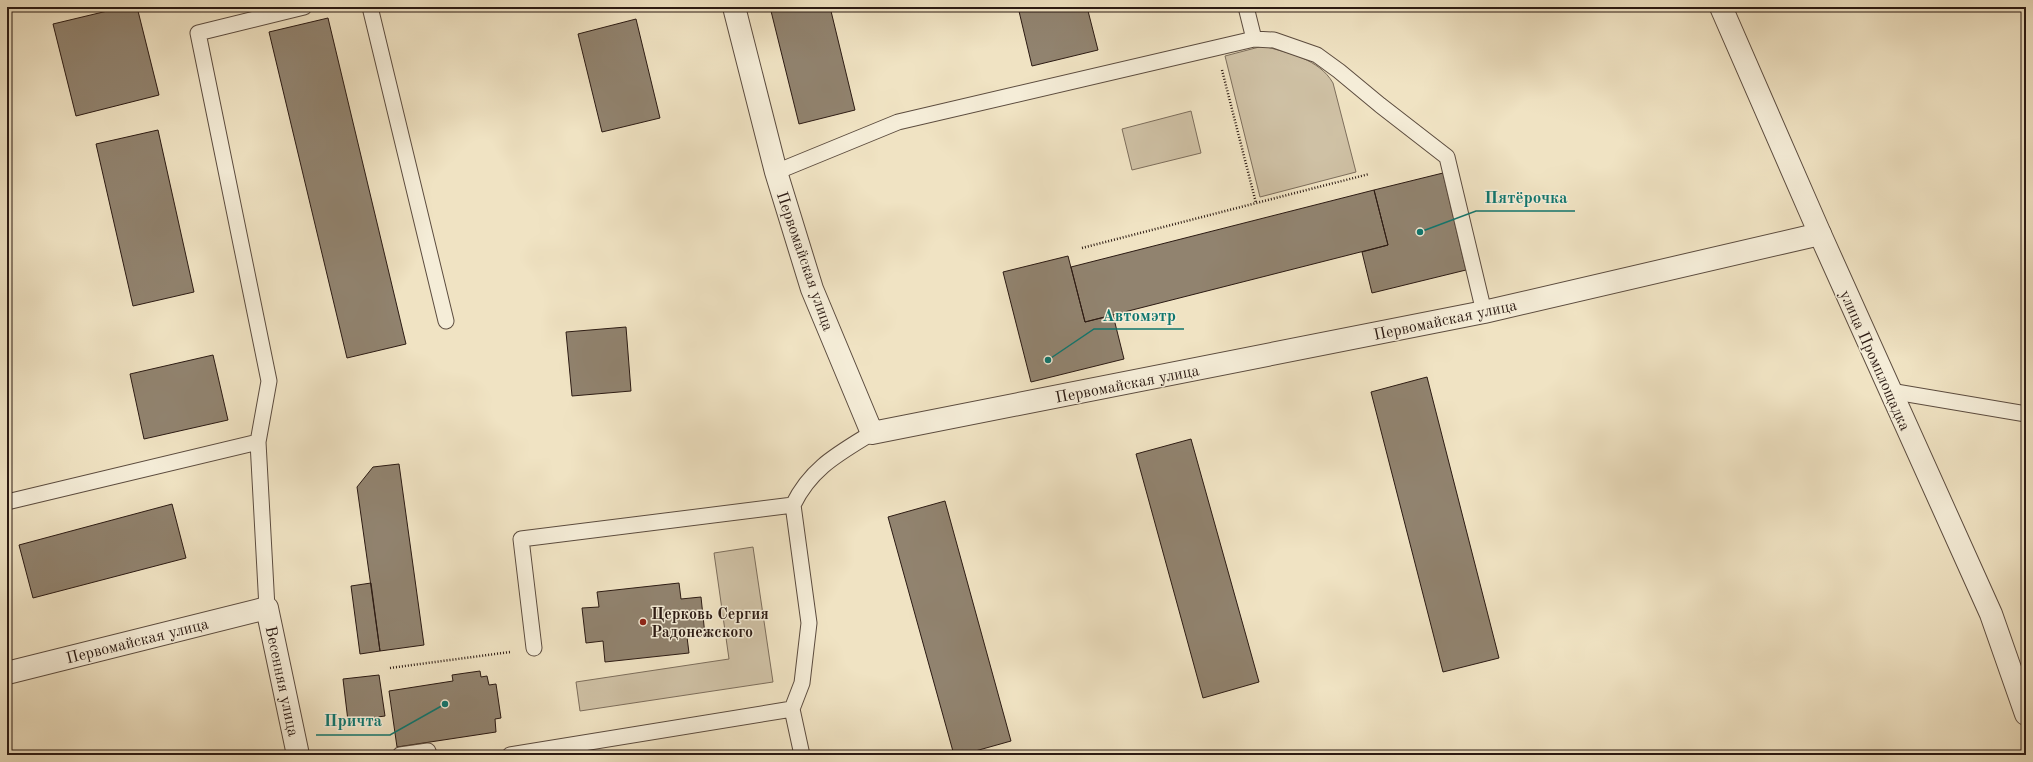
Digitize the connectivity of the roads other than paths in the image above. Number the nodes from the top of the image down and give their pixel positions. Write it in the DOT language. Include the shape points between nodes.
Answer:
graph roads {
  1 [pos="304,7"];
  2 [pos="370,7"];
  3 [pos="734,7"];
  4 [pos="1246,7"];
  5 [pos="1721,7"];
  6 [pos="1254,39"];
  7 [pos="776,172"];
  8 [pos="1820,234"];
  9 [pos="1484,312"];
  10 [pos="446,321"];
  11 [pos="1890,391"];
  12 [pos="2026,414"];
  13 [pos="872,433"];
  14 [pos="258,442"];
  15 [pos="7,502"];
  16 [pos="793,505"];
  17 [pos="267,608"];
  18 [pos="534,648"];
  19 [pos="7,673"];
  20 [pos="792,709"];
  21 [pos="2026,714"];
  22 [pos="298,755"];
  23 [pos="400,755"];
  24 [pos="429,755"];
  25 [pos="510,755"];
  26 [pos="802,755"];
  1 -- 14 [label="lane" via="198,33 269,381"];
  2 -- 10 [label="lane"];
  3 -- 7 [label="street, Первомайская улица"];
  4 -- 6 [label="lane"];
  5 -- 8 [label="street, улица Промплощадка"];
  6 -- 7 [label="lane" via="898,122"];
  6 -- 9 [label="lane" via="1274,40 1317,55 1447,157"];
  7 -- 13 [label="street, Первомайская улица" via="812,289"];
  8 -- 9 [label="street, Первомайская улица"];
  8 -- 11 [label="street, улица Промплощадка"];
  9 -- 13 [label="street, Первомайская улица"];
  11 -- 12 [label="lane"];
  11 -- 21 [label="street, улица Промплощадка" via="1991,614"];
  13 -- 16 [label="lane" via="841,452 813,474"];
  14 -- 15 [label="lane"];
  14 -- 17 [label="lane"];
  16 -- 18 [label="lane" via="522,539"];
  16 -- 20 [label="lane" via="809,623 802,683"];
  17 -- 19 [label="street, Первомайская улица"];
  17 -- 22 [label="street, Весенняя улица"];
  20 -- 25 [label="lane"];
  20 -- 26 [label="lane"];
  23 -- 24 [label="lane" via="428,751"];
}
